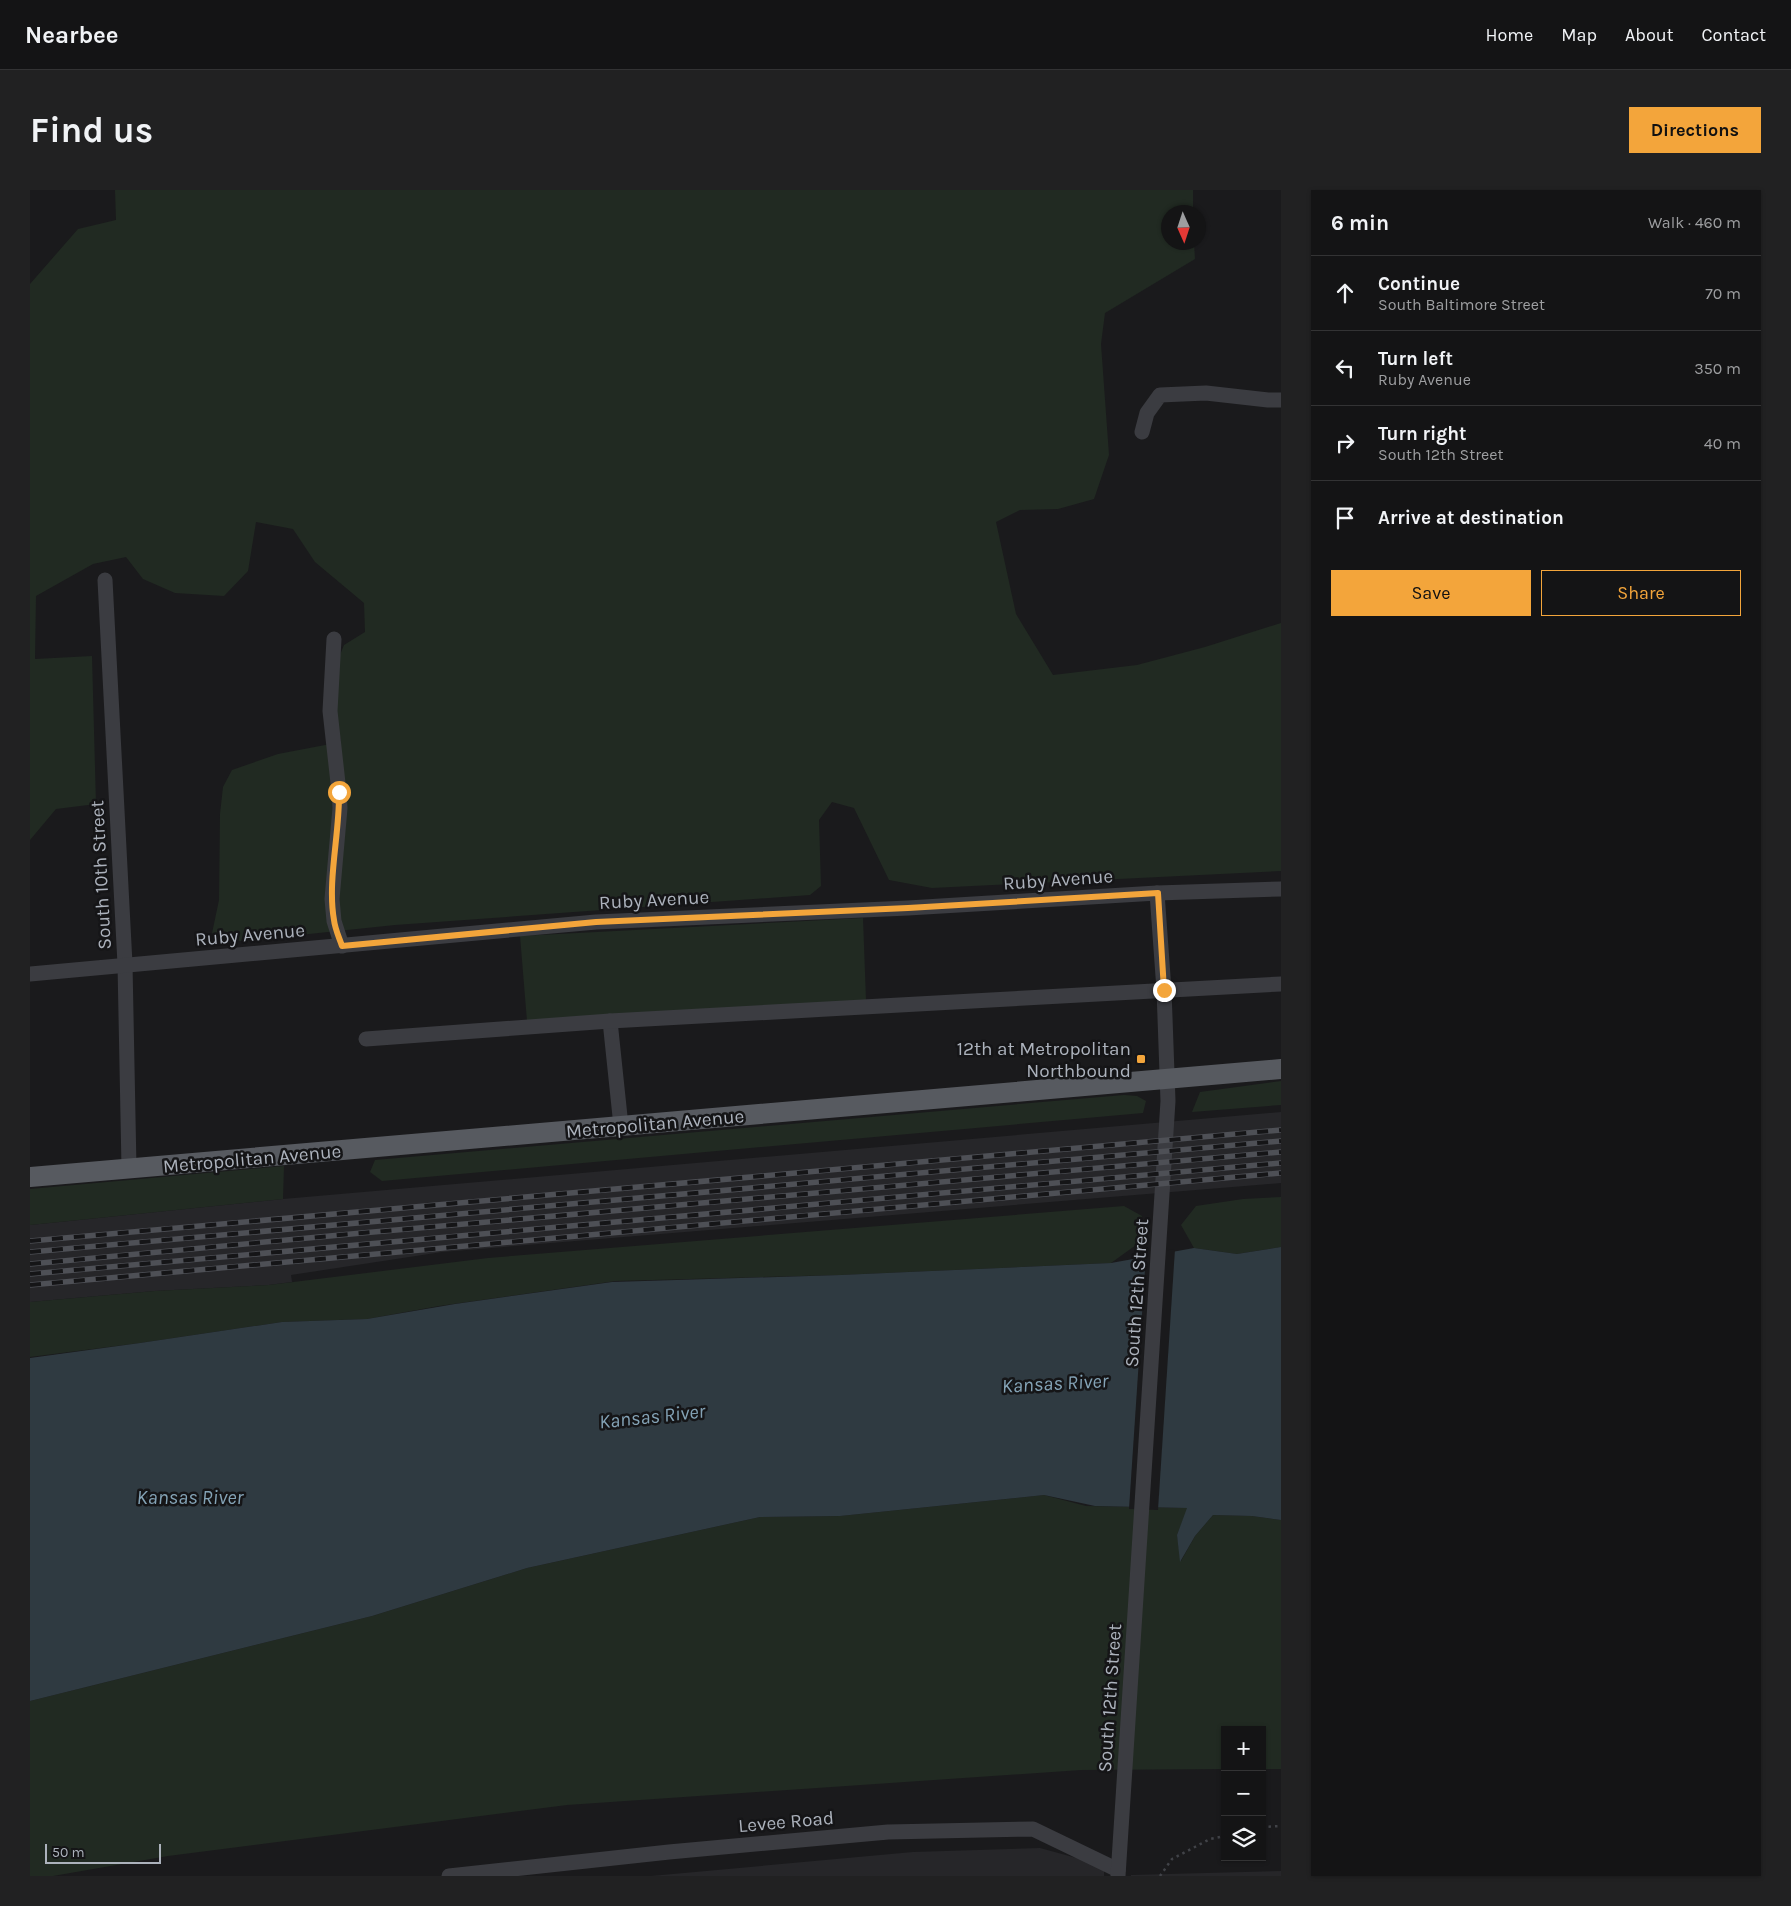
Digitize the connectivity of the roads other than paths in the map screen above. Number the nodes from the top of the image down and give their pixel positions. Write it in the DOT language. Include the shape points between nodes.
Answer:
graph roads {
  1 [pos="1281,400"];
  2 [pos="1142,432"];
  3 [pos="105,580"];
  4 [pos="334,639"];
  5 [pos="1281,889"];
  6 [pos="1158,893"];
  7 [pos="342,946"];
  8 [pos="125,964"];
  9 [pos="30,974"];
  10 [pos="1281,984"];
  11 [pos="1164,990"];
  12 [pos="610,1021"];
  13 [pos="366,1039"];
  14 [pos="1281,1069"];
  15 [pos="1168,1078"];
  16 [pos="620,1126"];
  17 [pos="129,1168"];
  18 [pos="30,1178"];
  19 [pos="1118,1873"];
  20 [pos="449,1876"];
  1 -- 2 [label="street" via="1206,393 1160,395 1147,413"];
  3 -- 8 [label="street, South 10th Street"];
  4 -- 7 [label="street" via="330,711 340,808 332,899 334,921"];
  5 -- 6 [label="street, Ruby Avenue"];
  6 -- 7 [label="street, Ruby Avenue" via="596,922"];
  6 -- 11 [label="street, South 12th Street"];
  7 -- 8 [label="street, Ruby Avenue"];
  8 -- 9 [label="street, Ruby Avenue"];
  8 -- 17 [label="street, South 10th Street"];
  10 -- 11 [label="street"];
  11 -- 12 [label="street"];
  11 -- 15 [label="street, South 12th Street"];
  12 -- 13 [label="street"];
  12 -- 16 [label="street"];
  14 -- 15 [label="main road, Metropolitan Avenue"];
  15 -- 16 [label="main road, Metropolitan Avenue"];
  15 -- 19 [label="street, South 12th Street"];
  16 -- 17 [label="main road, Metropolitan Avenue"];
  17 -- 18 [label="main road, Metropolitan Avenue"];
  19 -- 20 [label="street, Levee Road" via="1033,1829 888,1832"];
}
